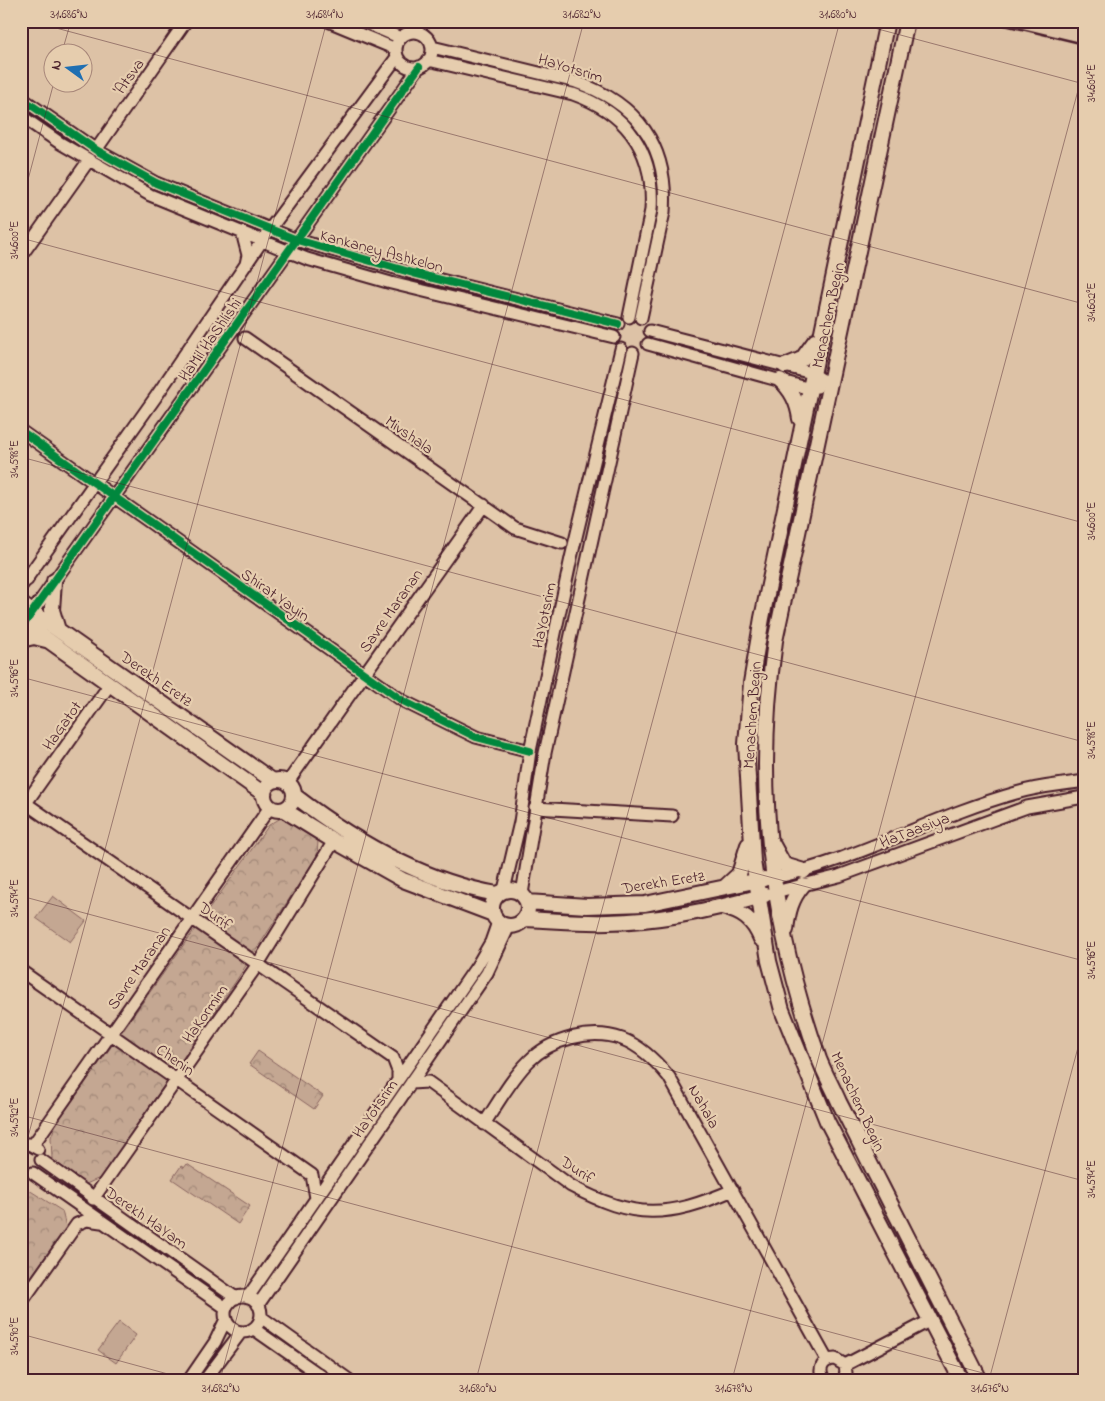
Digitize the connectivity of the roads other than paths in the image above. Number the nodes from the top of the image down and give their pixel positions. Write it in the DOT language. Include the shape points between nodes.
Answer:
graph roads {
  1 [pos="186,21"];
  2 [pos="328,21"];
  3 [pos="361,21"];
  4 [pos="887,24"];
  5 [pos="906,26"];
  6 [pos="401,38"];
  7 [pos="432,47"];
  8 [pos="397,53"];
  9 [pos="424,64"];
  10 [pos="21,98"];
  11 [pos="21,116"];
  12 [pos="96,150"];
  13 [pos="89,160"];
  14 [pos="281,214"];
  15 [pos="312,217"];
  16 [pos="247,220"];
  17 [pos="270,229"];
  18 [pos="242,232"];
  19 [pos="297,240"];
  20 [pos="263,241"];
  21 [pos="315,246"];
  22 [pos="287,251"];
  23 [pos="21,256"];
  24 [pos="307,259"];
  25 [pos="246,265"];
  26 [pos="273,273"];
  27 [pos="629,317"];
  28 [pos="641,318"];
  29 [pos="240,320"];
  30 [pos="618,324"];
  31 [pos="822,324"];
  32 [pos="650,331"];
  33 [pos="614,337"];
  34 [pos="245,338"];
  35 [pos="227,340"];
  36 [pos="648,344"];
  37 [pos="621,349"];
  38 [pos="633,352"];
  39 [pos="785,366"];
  40 [pos="812,373"];
  41 [pos="780,380"];
  42 [pos="830,385"];
  43 [pos="809,388"];
  44 [pos="800,426"];
  45 [pos="21,431"];
  46 [pos="94,483"];
  47 [pos="114,497"];
  48 [pos="484,505"];
  49 [pos="577,534"];
  50 [pos="562,543"];
  51 [pos="571,558"];
  52 [pos="54,581"];
  53 [pos="23,582"];
  54 [pos="24,618"];
  55 [pos="54,635"];
  56 [pos="21,640"];
  57 [pos="365,674"];
  58 [pos="110,684"];
  59 [pos="530,751"];
  60 [pos="272,781"];
  61 [pos="1084,781"];
  62 [pos="288,782"];
  63 [pos="264,794"];
  64 [pos="295,796"];
  65 [pos="1084,797"];
  66 [pos="23,804"];
  67 [pos="277,808"];
  68 [pos="535,808"];
  69 [pos="672,816"];
  70 [pos="766,822"];
  71 [pos="750,832"];
  72 [pos="334,841"];
  73 [pos="773,878"];
  74 [pos="804,878"];
  75 [pos="756,881"];
  76 [pos="722,888"];
  77 [pos="501,892"];
  78 [pos="775,892"];
  79 [pos="758,897"];
  80 [pos="525,898"];
  81 [pos="722,906"];
  82 [pos="192,918"];
  83 [pos="524,919"];
  84 [pos="500,920"];
  85 [pos="788,956"];
  86 [pos="769,961"];
  87 [pos="258,964"];
  88 [pos="21,971"];
  89 [pos="111,1034"];
  90 [pos="416,1054"];
  91 [pos="393,1058"];
  92 [pos="425,1063"];
  93 [pos="177,1079"];
  94 [pos="398,1080"];
  95 [pos="428,1082"];
  96 [pos="411,1083"];
  97 [pos="484,1124"];
  98 [pos="21,1144"];
  99 [pos="33,1146"];
  100 [pos="41,1160"];
  101 [pos="335,1171"];
  102 [pos="27,1173"];
  103 [pos="312,1175"];
  104 [pos="733,1190"];
  105 [pos="93,1198"];
  106 [pos="316,1198"];
  107 [pos="74,1202"];
  108 [pos="103,1222"];
  109 [pos="77,1224"];
  110 [pos="242,1297"];
  111 [pos="21,1302"];
  112 [pos="260,1311"];
  113 [pos="226,1314"];
  114 [pos="930,1320"];
  115 [pos="254,1329"];
  116 [pos="241,1332"];
  117 [pos="827,1360"];
  118 [pos="845,1365"];
  119 [pos="189,1380"];
  120 [pos="205,1380"];
  121 [pos="327,1380"];
  122 [pos="349,1380"];
  123 [pos="824,1380"];
  124 [pos="843,1380"];
  125 [pos="962,1380"];
  126 [pos="980,1380"];
  1 -- 12 [label="street, 'Atsva"];
  2 -- 8 [label="street"];
  3 -- 6 [label="street"];
  4 -- 31 [label="main road, Menachem Begin"];
  5 -- 42 [label="main road, Menachem Begin"];
  6 -- 7 [label="street" via="417,32 428,38"];
  6 -- 8 [label="street"];
  7 -- 9 [label="street"];
  7 -- 28 [label="street, HaYotsrim" via="576,82 617,100 634,115 658,155 665,195"];
  8 -- 9 [label="street" via="408,67"];
  8 -- 14 [label="street, HaMil HaShlishi"];
  9 -- 15 [label="street, HaMil HaShlishi"];
  9 -- 27 [label="street, HaYotsrim" via="573,94 609,110 624,124 646,159 652,195"];
  10 -- 12 [label="street, Kankaney Ashkelon"];
  11 -- 13 [label="street, Kankaney Ashkelon"];
  12 -- 16 [label="street, Kankaney Ashkelon" via="156,183"];
  13 -- 18 [label="street, Kankaney Ashkelon" via="150,195"];
  13 -- 23 [label="street"];
  14 -- 16 [label="street"];
  14 -- 17 [label="street, HaMil HaShlishi"];
  15 -- 19 [label="street, HaMil HaShlishi"];
  15 -- 21 [label="street" via="311,233"];
  16 -- 17 [label="street, Kankaney Ashkelon"];
  17 -- 19 [label="street, Kankaney Ashkelon"];
  17 -- 20 [label="street, HaMil HaShlishi"];
  18 -- 20 [label="street, Kankaney Ashkelon"];
  18 -- 25 [label="street" via="248,255"];
  19 -- 21 [label="street, Kankaney Ashkelon"];
  19 -- 22 [label="street, HaMil HaShlishi"];
  20 -- 22 [label="street, Kankaney Ashkelon"];
  20 -- 25 [label="street, HaMil HaShlishi"];
  21 -- 30 [label="street, Kankaney Ashkelon" via="413,274"];
  22 -- 24 [label="street, Kankaney Ashkelon"];
  22 -- 26 [label="street, HaMil HaShlishi"];
  24 -- 26 [label="street" via="286,264"];
  24 -- 33 [label="street, Kankaney Ashkelon" via="391,283"];
  25 -- 46 [label="street, HaMil HaShlishi"];
  26 -- 29 [label="street, HaMil HaShlishi"];
  27 -- 28 [label="street"];
  27 -- 30 [label="street"];
  28 -- 32 [label="street"];
  29 -- 34 [label="street"];
  29 -- 35 [label="street, HaMil HaShlishi"];
  30 -- 33 [label="street"];
  31 -- 39 [label="main road" via="816,340 802,359"];
  31 -- 40 [label="main road, Menachem Begin"];
  32 -- 36 [label="street"];
  32 -- 39 [label="street"];
  33 -- 37 [label="street"];
  34 -- 35 [label="street"];
  34 -- 48 [label="street, Mivshala"];
  35 -- 47 [label="street, HaMil HaShlishi"];
  36 -- 38 [label="street"];
  36 -- 41 [label="street"];
  37 -- 38 [label="street"];
  37 -- 49 [label="street, HaYotsrim"];
  38 -- 68 [label="street, HaYotsrim"];
  39 -- 40 [label="street"];
  40 -- 42 [label="street"];
  40 -- 43 [label="main road, Menachem Begin"];
  41 -- 43 [label="street"];
  41 -- 44 [label="main road" via="794,398"];
  42 -- 43 [label="street"];
  42 -- 70 [label="main road, Menachem Begin" via="775,641 768,688"];
  43 -- 44 [label="main road, Menachem Begin"];
  44 -- 71 [label="main road, Menachem Begin" via="752,683 746,744"];
  45 -- 46 [label="street, Shirat Yayin"];
  46 -- 47 [label="street, Shirat Yayin"];
  46 -- 53 [label="street, HaMil HaShlishi"];
  47 -- 52 [label="street, HaMil HaShlishi"];
  47 -- 57 [label="street, Shirat Yayin"];
  48 -- 50 [label="street, Mivshala" via="522,532"];
  48 -- 57 [label="street, Savre Maranan"];
  49 -- 50 [label="street"];
  49 -- 51 [label="street, HaYotsrim"];
  50 -- 51 [label="street"];
  51 -- 59 [label="street, HaYotsrim"];
  52 -- 54 [label="street, HaMil HaShlishi"];
  52 -- 55 [label="main road"];
  54 -- 55 [label="main road, Derekh Eretz"];
  55 -- 56 [label="main road"];
  55 -- 58 [label="main road, Derekh Eretz"];
  55 -- 60 [label="main road, Derekh Eretz"];
  57 -- 59 [label="street, Shirat Yayin" via="403,701 451,726"];
  57 -- 62 [label="street, Savre Maranan"];
  58 -- 63 [label="main road, Derekh Eretz"];
  58 -- 66 [label="street, HaGatot"];
  59 -- 77 [label="street, HaYotsrim" via="520,822"];
  60 -- 62 [label="main road"];
  60 -- 63 [label="main road"];
  61 -- 74 [label="street, HaTaasiya" via="1040,787 983,803 834,862"];
  62 -- 64 [label="main road"];
  63 -- 67 [label="main road" via="265,801"];
  64 -- 67 [label="main road" via="291,804"];
  64 -- 77 [label="main road" via="323,818 407,867 466,888"];
  65 -- 74 [label="street, HaTaasiya" via="1027,807 865,867"];
  66 -- 82 [label="street, Durif"];
  67 -- 72 [label="main road"];
  67 -- 82 [label="street, Savre Maranan"];
  68 -- 69 [label="street"];
  68 -- 80 [label="street, HaYotsrim"];
  70 -- 73 [label="main road, Menachem Begin"];
  70 -- 74 [label="main road" via="778,857"];
  71 -- 75 [label="main road, Menachem Begin"];
  71 -- 76 [label="main road" via="742,868 732,882"];
  72 -- 84 [label="main road" via="403,880"];
  72 -- 87 [label="street, HaKormim"];
  73 -- 74 [label="street, HaTaasiya"];
  73 -- 75 [label="main road, Derekh Eretz"];
  73 -- 78 [label="main road, Menachem Begin"];
  74 -- 78 [label="street, HaTaasiya"];
  74 -- 85 [label="main road" via="790,907 786,930"];
  75 -- 76 [label="main road, Derekh Eretz"];
  75 -- 79 [label="main road, Menachem Begin"];
  76 -- 80 [label="main road, Derekh Eretz" via="645,904 587,906"];
  77 -- 80 [label="main road" via="513,890"];
  77 -- 84 [label="main road" via="492,905"];
  78 -- 79 [label="main road, HaTaasiya"];
  78 -- 85 [label="main road, Menachem Begin"];
  79 -- 81 [label="main road, Derekh Eretz"];
  79 -- 86 [label="main road, Menachem Begin"];
  80 -- 83 [label="main road" via="528,911"];
  81 -- 83 [label="main road, Derekh Eretz" via="656,918 607,922"];
  81 -- 86 [label="main road" via="744,914 752,921"];
  82 -- 87 [label="street, Durif"];
  82 -- 89 [label="street, Savre Maranan"];
  83 -- 84 [label="main road" via="518,924"];
  84 -- 90 [label="street, HaYotsrim" via="485,954"];
  84 -- 92 [label="street, HaYotsrim" via="487,973"];
  85 -- 126 [label="main road, Menachem Begin" via="820,1061"];
  86 -- 114 [label="main road, Menachem Begin" via="782,1010 827,1121"];
  87 -- 91 [label="street, Durif"];
  87 -- 93 [label="street, HaKormim"];
  88 -- 89 [label="street, Chenin"];
  89 -- 93 [label="street, Chenin"];
  89 -- 99 [label="street, Savre Maranan"];
  90 -- 91 [label="street"];
  90 -- 94 [label="street, HaYotsrim"];
  91 -- 94 [label="street"];
  92 -- 95 [label="street"];
  92 -- 96 [label="street, HaYotsrim"];
  93 -- 103 [label="street, Chenin"];
  93 -- 105 [label="street, HaKormim"];
  94 -- 101 [label="street, HaYotsrim"];
  95 -- 96 [label="street"];
  95 -- 97 [label="street, Durif"];
  96 -- 112 [label="street, HaYotsrim"];
  97 -- 104 [label="street, Durif" via="571,1186 618,1207 670,1211 703,1203"];
  97 -- 104 [label="street, Nahala" via="520,1071 540,1052 580,1036 620,1039 644,1052 669,1077"];
  98 -- 99 [label="street"];
  99 -- 100 [label="street"];
  100 -- 102 [label="street" via="39,1167"];
  100 -- 105 [label="street, Derekh HaYam"];
  101 -- 103 [label="street"];
  101 -- 106 [label="street, HaYotsrim"];
  102 -- 107 [label="street, Derekh HaYam"];
  103 -- 106 [label="street"];
  104 -- 117 [label="street, Nahala"];
  105 -- 110 [label="street, Derekh HaYam"];
  106 -- 110 [label="street, HaYotsrim"];
  107 -- 108 [label="street, Derekh HaYam"];
  107 -- 109 [label="street"];
  108 -- 109 [label="street" via="86,1220"];
  108 -- 113 [label="street, Derekh HaYam"];
  109 -- 111 [label="street"];
  110 -- 112 [label="street"];
  110 -- 113 [label="street"];
  112 -- 115 [label="street"];
  112 -- 122 [label="street"];
  113 -- 116 [label="street" via="230,1327"];
  113 -- 119 [label="street" via="215,1342"];
  114 -- 118 [label="street"];
  114 -- 125 [label="main road, Menachem Begin"];
  115 -- 116 [label="street"];
  115 -- 121 [label="street"];
  116 -- 120 [label="street"];
  117 -- 118 [label="street" via="835,1359"];
  117 -- 123 [label="street" via="821,1370"];
  118 -- 124 [label="street"];
}
